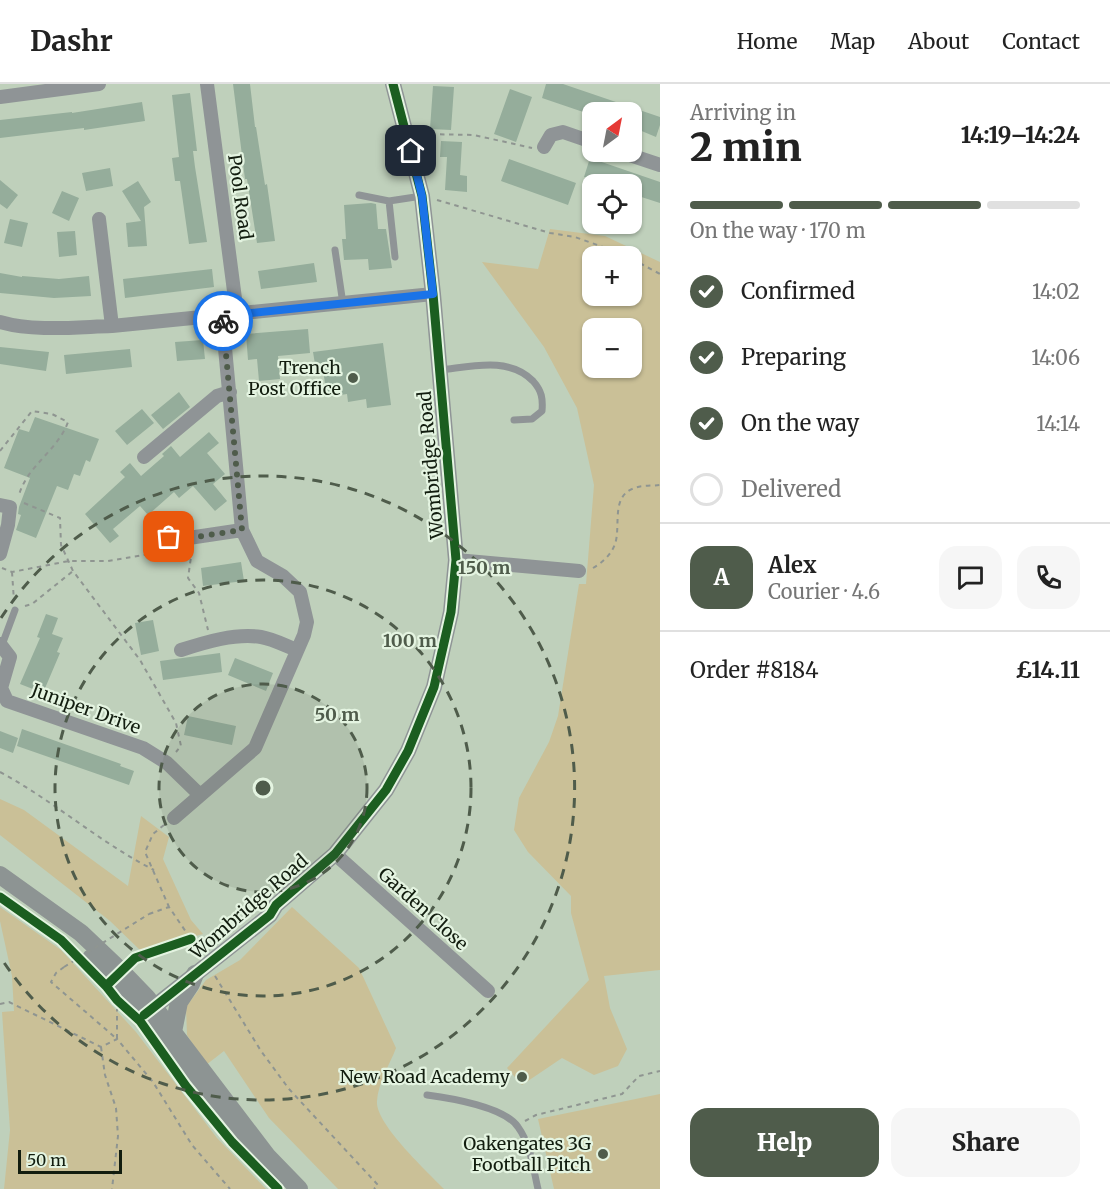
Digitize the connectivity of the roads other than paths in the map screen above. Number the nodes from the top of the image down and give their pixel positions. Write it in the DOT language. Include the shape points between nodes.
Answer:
graph roads {
  1 [pos="99,84"];
  2 [pos="207,84"];
  3 [pos="393,84"];
  4 [pos="0,97"];
  5 [pos="582,139"];
  6 [pos="544,147"];
  7 [pos="642,159"];
  8 [pos="660,165"];
  9 [pos="359,195"];
  10 [pos="422,198"];
  11 [pos="389,201"];
  12 [pos="99,219"];
  13 [pos="335,250"];
  14 [pos="395,257"];
  15 [pos="433,294"];
  16 [pos="343,304"];
  17 [pos="237,314"];
  18 [pos="222,316"];
  19 [pos="0,322"];
  20 [pos="112,326"];
  21 [pos="440,370"];
  22 [pos="234,400"];
  23 [pos="514,420"];
  24 [pos="144,456"];
  25 [pos="0,505"];
  26 [pos="242,530"];
  27 [pos="170,544"];
  28 [pos="0,554"];
  29 [pos="456,561"];
  30 [pos="579,571"];
  31 [pos="15,610"];
  32 [pos="1,645"];
  33 [pos="181,650"];
  34 [pos="297,650"];
  35 [pos="200,795"];
  36 [pos="174,818"];
  37 [pos="335,854"];
  38 [pos="0,875"];
  39 [pos="0,890"];
  40 [pos="202,964"];
  41 [pos="488,991"];
  42 [pos="141,1007"];
  43 [pos="173,1032"];
  44 [pos="428,1095"];
  45 [pos="284,1189"];
  46 [pos="299,1189"];
  47 [pos="538,1189"];
  1 -- 4 [label="street"];
  2 -- 17 [label="street, Pool Road"];
  3 -- 10 [label="street, Wombridge Road"];
  5 -- 6 [label="street" via="563,132 551,135"];
  7 -- 8 [label="street"];
  9 -- 11 [label="lane"];
  10 -- 11 [label="lane"];
  10 -- 15 [label="street, Wombridge Road"];
  11 -- 14 [label="lane"];
  12 -- 20 [label="street"];
  13 -- 16 [label="lane"];
  15 -- 16 [label="street"];
  15 -- 21 [label="street, Wombridge Road"];
  16 -- 17 [label="street"];
  17 -- 18 [label="street"];
  18 -- 20 [label="street"];
  18 -- 22 [label="street"];
  19 -- 20 [label="street" via="59,328"];
  21 -- 23 [label="lane" via="497,365 527,375 539,387 542,411 532,419"];
  21 -- 29 [label="street, Wombridge Road"];
  22 -- 24 [label="street" via="217,396"];
  22 -- 26 [label="street"];
  25 -- 28 [label="street" via="9,507"];
  26 -- 27 [label="street"];
  26 -- 34 [label="street" via="257,561 284,576 300,592 308,622"];
  29 -- 30 [label="street"];
  29 -- 37 [label="street, Wombridge Road" via="451,612 434,687 408,751 386,790"];
  31 -- 32 [label="lane"];
  32 -- 35 [label="street, Juniper Drive" via="10,657 1,688 7,701 143,748 167,763"];
  33 -- 34 [label="street" via="240,637 262,637"];
  34 -- 35 [label="street" via="255,748"];
  35 -- 36 [label="street"];
  37 -- 40 [label="street, Wombridge Road" via="276,905 270,915"];
  37 -- 41 [label="street, Garden Close"];
  38 -- 42 [label="main road" via="44,904 113,962"];
  39 -- 42 [label="main road" via="58,928"];
  40 -- 42 [label="street, Wombridge Road"];
  40 -- 43 [label="main road" via="179,1002"];
  42 -- 43 [label="main road"];
  42 -- 45 [label="main road" via="247,1150"];
  43 -- 46 [label="main road" via="267,1156"];
  44 -- 47 [label="lane" via="460,1099 504,1115 517,1125 527,1143"];
}
